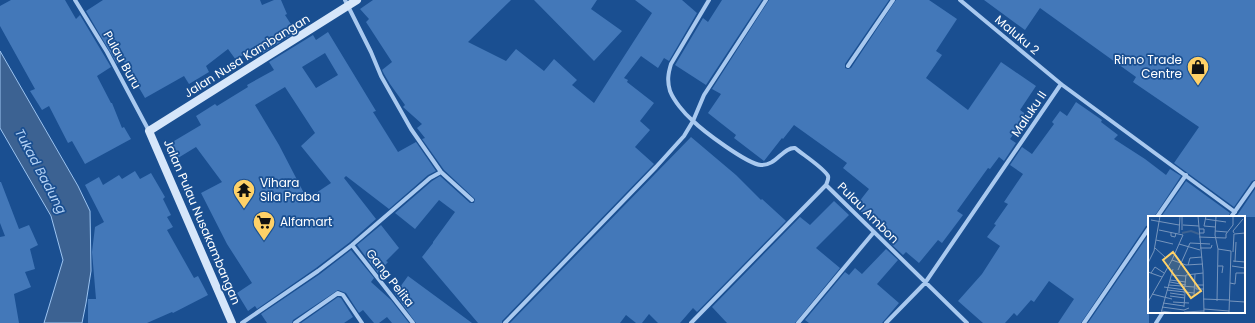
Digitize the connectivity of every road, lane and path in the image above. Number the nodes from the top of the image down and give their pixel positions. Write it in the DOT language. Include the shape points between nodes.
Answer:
graph roads {
  1 [pos="75,0"];
  2 [pos="357,0"];
  3 [pos="709,0"];
  4 [pos="766,0"];
  5 [pos="893,0"];
  6 [pos="960,0"];
  7 [pos="347,3"];
  8 [pos="848,66"];
  9 [pos="1061,84"];
  10 [pos="693,121"];
  11 [pos="150,131"];
  12 [pos="442,172"];
  13 [pos="1186,175"];
  14 [pos="1255,183"];
  15 [pos="826,185"];
  16 [pos="472,200"];
  17 [pos="1235,212"];
  18 [pos="1158,216"];
  19 [pos="1232,216"];
  20 [pos="1148,229"];
  21 [pos="874,232"];
  22 [pos="352,245"];
  23 [pos="925,283"];
  24 [pos="1162,313"];
  25 [pos="232,323"];
  26 [pos="242,323"];
  27 [pos="295,323"];
  28 [pos="362,323"];
  29 [pos="413,323"];
  30 [pos="505,323"];
  31 [pos="692,323"];
  32 [pos="798,323"];
  33 [pos="886,323"];
  34 [pos="966,323"];
  35 [pos="1084,323"];
  36 [pos="1156,323"];
  1 -- 11 [label="street, Pulau Buru"];
  2 -- 7 [label="street, Jalan Nusa Kambangan"];
  3 -- 10 [label="street, Pulau Ambon" via="667,75 671,92"];
  4 -- 10 [label="street" via="704,95"];
  5 -- 8 [label="street"];
  6 -- 9 [label="street, Maluku 2"];
  7 -- 11 [label="street, Jalan Nusa Kambangan"];
  7 -- 12 [label="street" via="381,76 411,129"];
  9 -- 13 [label="street, Maluku II"];
  9 -- 23 [label="street, Maluku II"];
  10 -- 15 [label="street, Pulau Ambon" via="734,152 760,165 768,164 787,150 795,148 828,176"];
  10 -- 30 [label="street" via="684,136 656,167"];
  11 -- 25 [label="street, Jalan Pulau Nusakambangan"];
  12 -- 16 [label="street"];
  12 -- 22 [label="street" via="430,178"];
  13 -- 17 [label="street, Maluku II"];
  13 -- 18 [label="street"];
  14 -- 17 [label="street"];
  15 -- 21 [label="street, Pulau Ambon"];
  15 -- 31 [label="street"];
  17 -- 19 [label="street"];
  20 -- 35 [label="street"];
  21 -- 23 [label="street, Pulau Ambon"];
  21 -- 32 [label="street"];
  22 -- 26 [label="street"];
  22 -- 29 [label="street, Gang Pelita"];
  23 -- 33 [label="street, Maluku II"];
  23 -- 34 [label="street, Pulau Ambon"];
  24 -- 36 [label="street"];
  27 -- 28 [label="street" via="338,293 343,295"];
}
